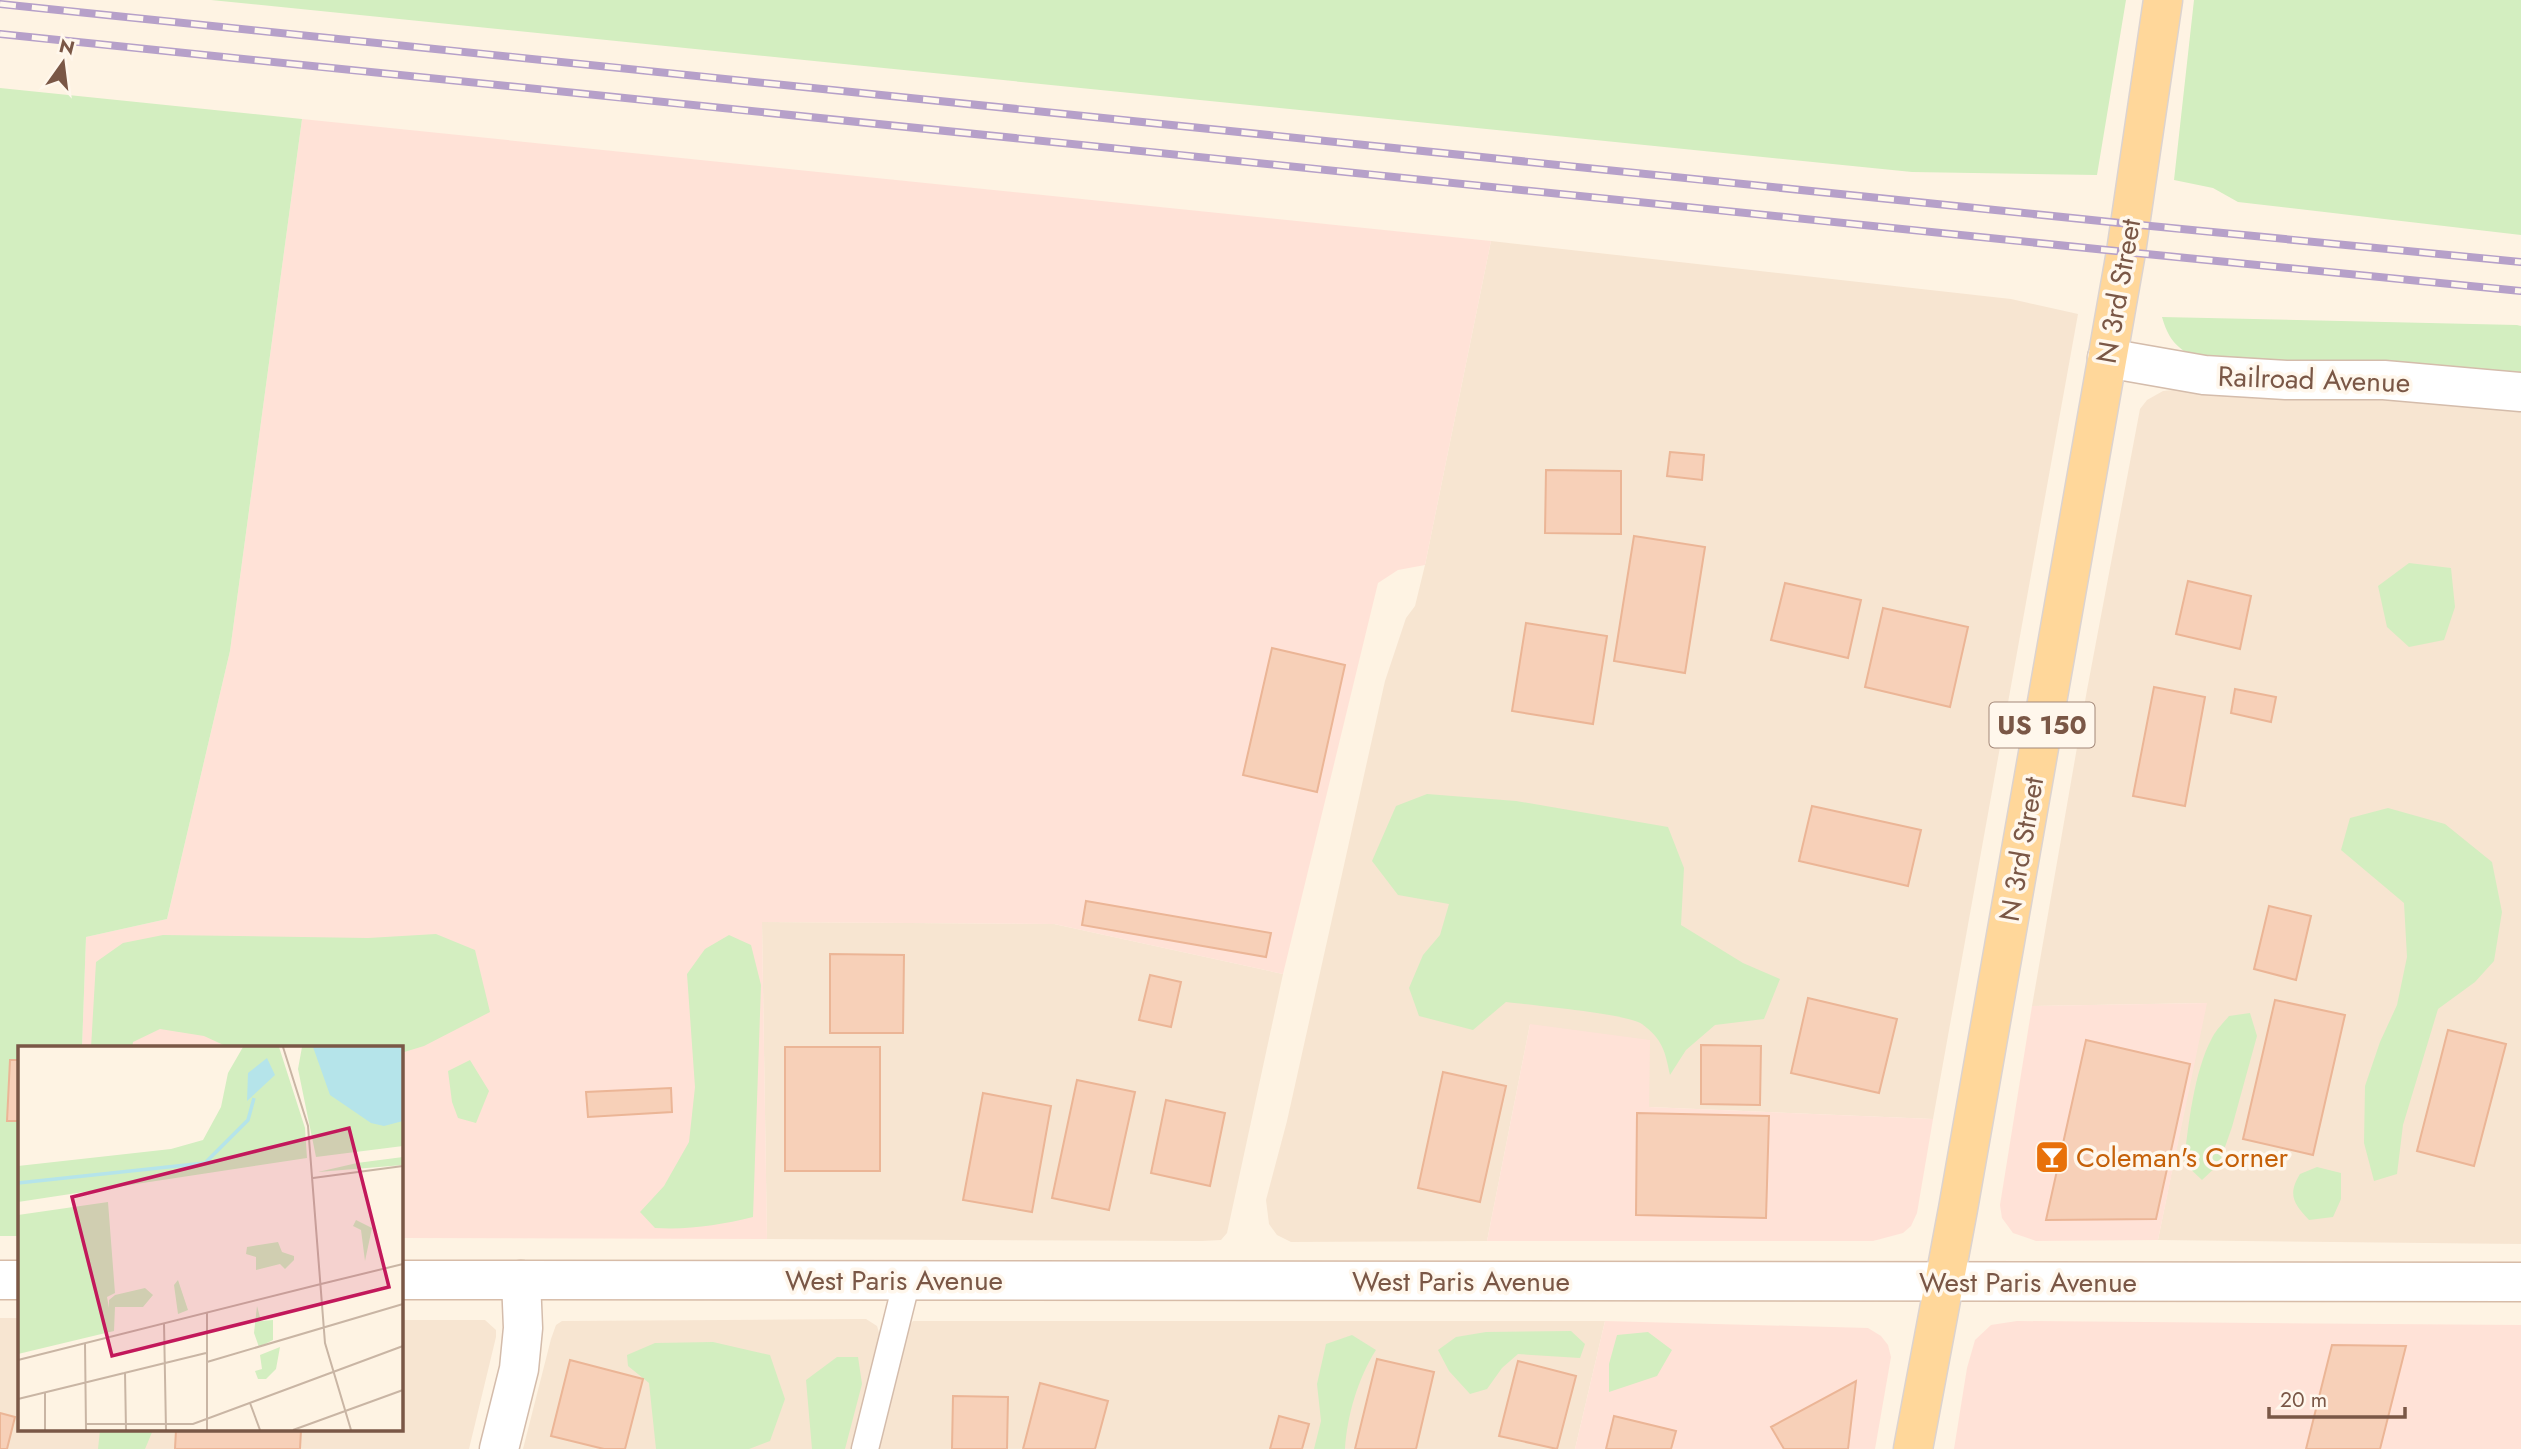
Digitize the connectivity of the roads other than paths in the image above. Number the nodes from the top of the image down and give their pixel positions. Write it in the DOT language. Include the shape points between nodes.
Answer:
graph roads {
  1 [pos="2163,0"];
  2 [pos="2107,358"];
  3 [pos="2521,392"];
  4 [pos="0,1280"];
  5 [pos="18,1280"];
  6 [pos="402,1280"];
  7 [pos="521,1280"];
  8 [pos="906,1280"];
  9 [pos="1944,1282"];
  10 [pos="2521,1282"];
  11 [pos="499,1449"];
  12 [pos="865,1449"];
  13 [pos="1913,1449"];
  1 -- 2 [label="main road, N 3rd Street / US 150"];
  2 -- 3 [label="main road, Railroad Avenue" via="2204,375 2384,380"];
  2 -- 9 [label="main road, N 3rd Street / US 150"];
  4 -- 5 [label="main road"];
  6 -- 7 [label="main road, West Paris Avenue"];
  7 -- 8 [label="main road, West Paris Avenue"];
  7 -- 11 [label="main road" via="519,1369"];
  8 -- 9 [label="main road, West Paris Avenue"];
  8 -- 12 [label="lane"];
  9 -- 10 [label="main road, West Paris Avenue"];
  9 -- 13 [label="main road, N 3rd Street / US 150"];
}
